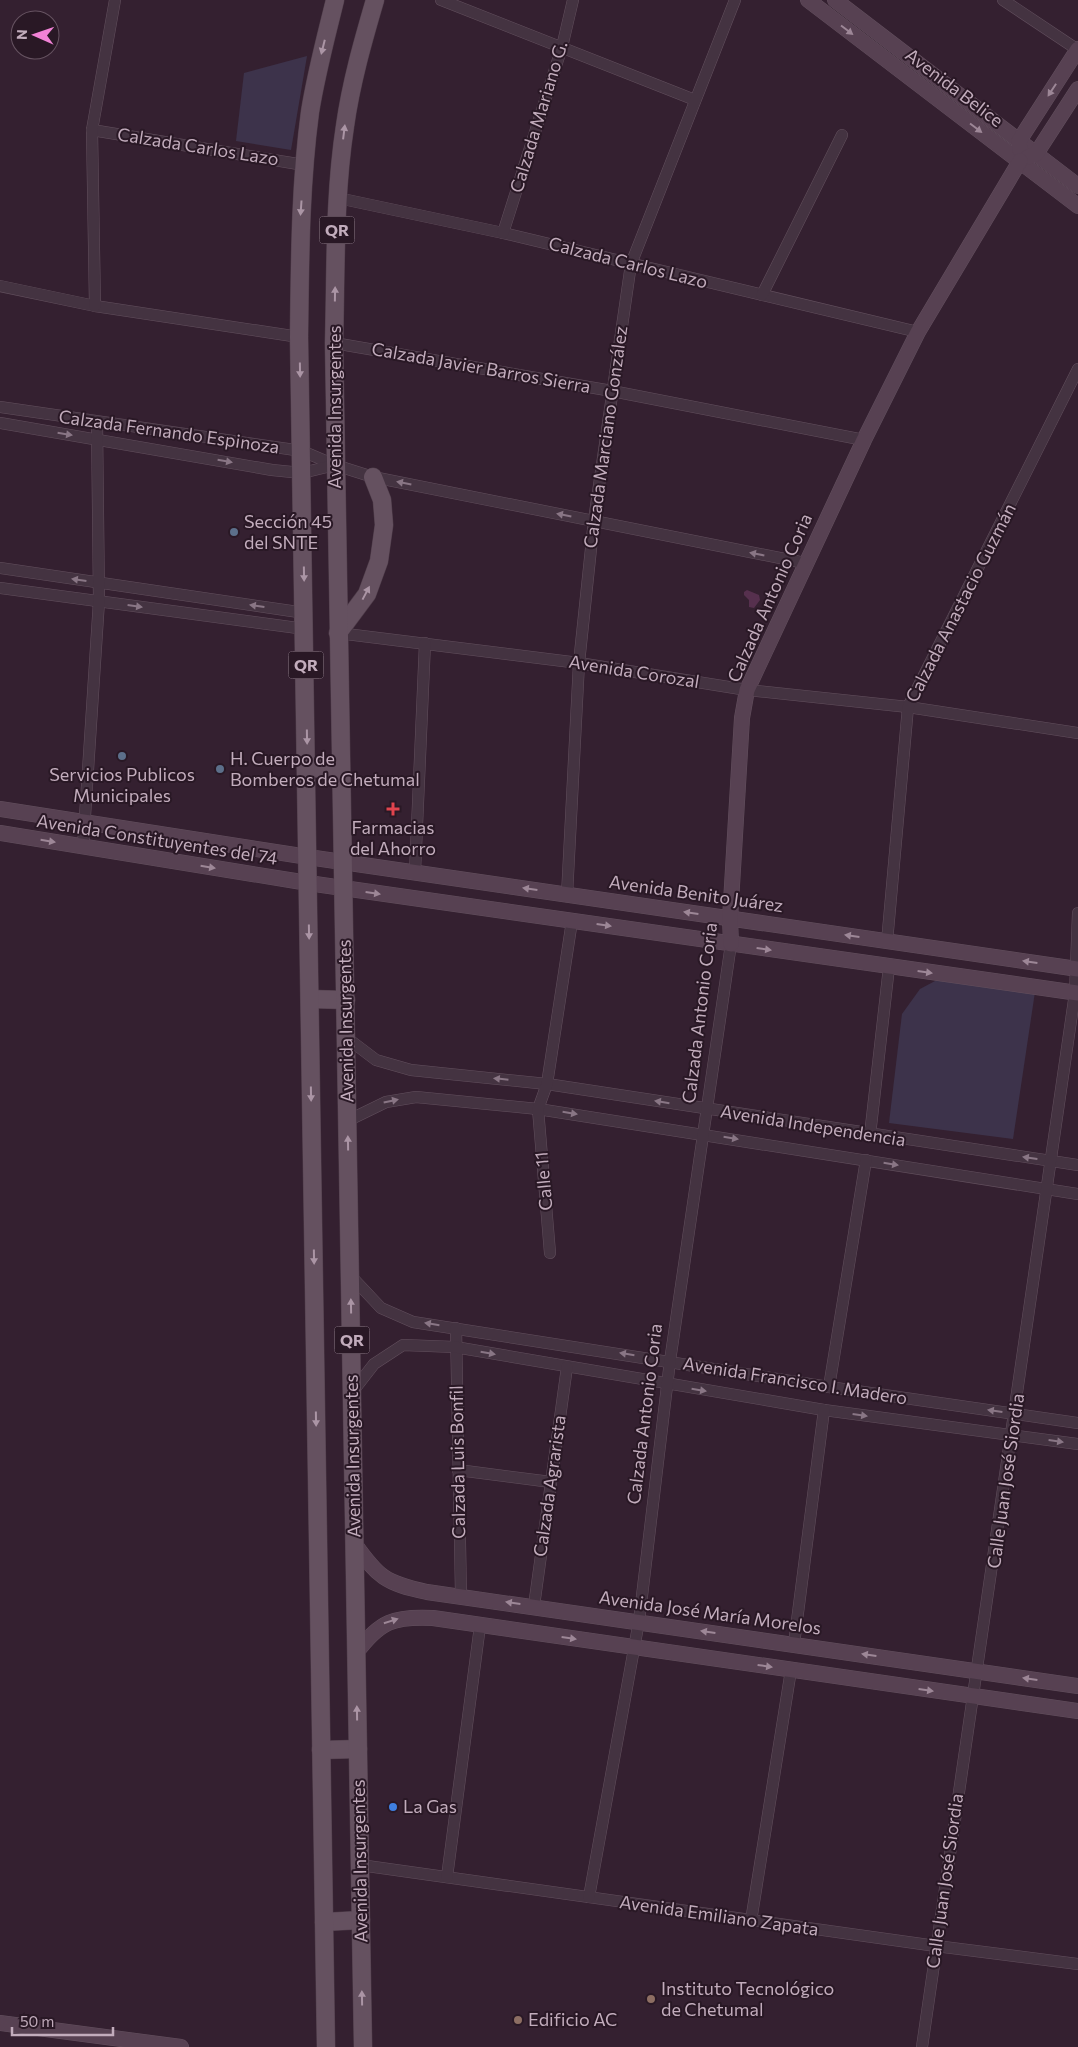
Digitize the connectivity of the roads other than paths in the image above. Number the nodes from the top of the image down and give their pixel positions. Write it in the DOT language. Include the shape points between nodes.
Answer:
graph roads {
  1 [pos="115,0"];
  2 [pos="335,0"];
  3 [pos="375,0"];
  4 [pos="441,0"];
  5 [pos="573,0"];
  6 [pos="735,0"];
  7 [pos="808,0"];
  8 [pos="834,0"];
  9 [pos="1003,0"];
  10 [pos="562,47"];
  11 [pos="1078,49"];
  12 [pos="1078,89"];
  13 [pos="695,100"];
  14 [pos="92,130"];
  15 [pos="842,135"];
  16 [pos="1019,141"];
  17 [pos="1036,154"];
  18 [pos="1020,161"];
  19 [pos="304,165"];
  20 [pos="1078,186"];
  21 [pos="338,198"];
  22 [pos="1078,206"];
  23 [pos="503,233"];
  24 [pos="631,264"];
  25 [pos="0,286"];
  26 [pos="762,295"];
  27 [pos="95,306"];
  28 [pos="918,332"];
  29 [pos="299,337"];
  30 [pos="334,343"];
  31 [pos="1078,369"];
  32 [pos="612,391"];
  33 [pos="0,407"];
  34 [pos="42,413"];
  35 [pos="97,422"];
  36 [pos="0,423"];
  37 [pos="40,430"];
  38 [pos="98,439"];
  39 [pos="864,440"];
  40 [pos="302,451"];
  41 [pos="335,465"];
  42 [pos="302,473"];
  43 [pos="373,477"];
  44 [pos="594,520"];
  45 [pos="805,563"];
  46 [pos="0,568"];
  47 [pos="99,583"];
  48 [pos="0,588"];
  49 [pos="99,601"];
  50 [pos="305,621"];
  51 [pos="338,632"];
  52 [pos="425,643"];
  53 [pos="579,663"];
  54 [pos="747,690"];
  55 [pos="908,707"];
  56 [pos="1078,733"];
  57 [pos="308,768"];
  58 [pos="340,769"];
  59 [pos="0,809"];
  60 [pos="86,823"];
  61 [pos="0,833"];
  62 [pos="84,847"];
  63 [pos="308,856"];
  64 [pos="343,862"];
  65 [pos="415,872"];
  66 [pos="308,883"];
  67 [pos="343,888"];
  68 [pos="567,894"];
  69 [pos="1078,913"];
  70 [pos="730,919"];
  71 [pos="572,921"];
  72 [pos="887,942"];
  73 [pos="731,944"];
  74 [pos="889,966"];
  75 [pos="1077,969"];
  76 [pos="1076,993"];
  77 [pos="310,999"];
  78 [pos="346,1000"];
  79 [pos="347,1038"];
  80 [pos="547,1084"];
  81 [pos="538,1108"];
  82 [pos="708,1110"];
  83 [pos="347,1121"];
  84 [pos="704,1134"];
  85 [pos="870,1135"];
  86 [pos="866,1160"];
  87 [pos="1051,1161"];
  88 [pos="1078,1165"];
  89 [pos="1047,1189"];
  90 [pos="1078,1194"];
  91 [pos="550,1253"];
  92 [pos="350,1275"];
  93 [pos="456,1328"];
  94 [pos="455,1347"];
  95 [pos="670,1361"];
  96 [pos="566,1366"];
  97 [pos="667,1385"];
  98 [pos="829,1387"];
  99 [pos="353,1391"];
  100 [pos="824,1410"];
  101 [pos="1015,1414"];
  102 [pos="1078,1423"];
  103 [pos="1012,1435"];
  104 [pos="1078,1444"];
  105 [pos="458,1470"];
  106 [pos="551,1482"];
  107 [pos="354,1543"];
  108 [pos="460,1595"];
  109 [pos="534,1606"];
  110 [pos="639,1621"];
  111 [pos="480,1626"];
  112 [pos="794,1644"];
  113 [pos="633,1648"];
  114 [pos="356,1653"];
  115 [pos="791,1670"];
  116 [pos="978,1671"];
  117 [pos="1078,1686"];
  118 [pos="972,1696"];
  119 [pos="1078,1711"];
  120 [pos="358,1749"];
  121 [pos="321,1750"];
  122 [pos="360,1865"];
  123 [pos="447,1877"];
  124 [pos="589,1897"];
  125 [pos="361,1920"];
  126 [pos="751,1921"];
  127 [pos="324,1922"];
  128 [pos="936,1946"];
  129 [pos="1078,1964"];
  130 [pos="0,2023"];
  131 [pos="181,2047"];
  132 [pos="326,2047"];
  133 [pos="363,2047"];
  134 [pos="922,2047"];
  1 -- 14 [label="street"];
  2 -- 19 [label="main road, Avenida Insurgentes / QR, one-way" via="321,54"];
  21 -- 3 [label="main road, Avenida Insurgentes / QR, one-way" via="345,126"];
  4 -- 10 [label="street"];
  5 -- 10 [label="street, Calzada Mariano G."];
  6 -- 13 [label="street, Calzada Marciano González"];
  7 -- 18 [label="main road, Avenida Belice, one-way"];
  8 -- 16 [label="main road, Avenida Belice"];
  9 -- 11 [label="street"];
  10 -- 13 [label="street"];
  10 -- 23 [label="street, Calzada Mariano G."];
  11 -- 16 [label="main road, one-way"];
  12 -- 17 [label="main road"];
  13 -- 24 [label="street, Calzada Marciano González"];
  14 -- 19 [label="street, Calzada Carlos Lazo"];
  14 -- 27 [label="street"];
  15 -- 26 [label="street"];
  16 -- 17 [label="main road, Avenida Belice"];
  16 -- 18 [label="main road"];
  17 -- 18 [label="main road"];
  17 -- 20 [label="main road, Avenida Belice"];
  18 -- 22 [label="main road, Avenida Belice"];
  18 -- 28 [label="main road, Calzada Antonio Coria"];
  19 -- 29 [label="main road, Avenida Insurgentes / QR, one-way"];
  21 -- 23 [label="street, Calzada Carlos Lazo"];
  30 -- 21 [label="main road, Avenida Insurgentes / QR, one-way"];
  23 -- 24 [label="street, Calzada Carlos Lazo"];
  24 -- 26 [label="street, Calzada Carlos Lazo"];
  24 -- 32 [label="street, Calzada Marciano González"];
  25 -- 27 [label="street"];
  26 -- 28 [label="street, Calzada Carlos Lazo"];
  27 -- 29 [label="street"];
  28 -- 39 [label="main road, Calzada Antonio Coria"];
  29 -- 40 [label="main road, Avenida Insurgentes / QR, one-way"];
  30 -- 32 [label="street, Calzada Javier Barros Sierra"];
  30 -- 41 [label="main road, Avenida Insurgentes / QR"];
  31 -- 55 [label="street, Calzada Anastacio Guzmán"];
  32 -- 39 [label="street, Calzada Javier Barros Sierra"];
  32 -- 44 [label="street, Calzada Marciano González"];
  33 -- 34 [label="street, Calzada Fernando Espinoza"];
  34 -- 35 [label="street, Calzada Fernando Espinoza"];
  34 -- 37 [label="street"];
  35 -- 38 [label="street"];
  35 -- 40 [label="street, Calzada Fernando Espinoza"];
  36 -- 37 [label="street, Calzada Fernando Espinoza"];
  37 -- 38 [label="street, Calzada Fernando Espinoza, one-way"];
  38 -- 42 [label="street, Calzada Fernando Espinoza, one-way"];
  38 -- 47 [label="street"];
  39 -- 45 [label="main road, Calzada Antonio Coria"];
  40 -- 41 [label="street, Calzada Fernando Espinoza"];
  40 -- 42 [label="main road, Avenida Insurgentes / QR"];
  41 -- 42 [label="street, Calzada Fernando Espinoza"];
  41 -- 43 [label="street, Calzada Fernando Espinoza"];
  41 -- 51 [label="main road, Avenida Insurgentes / QR"];
  42 -- 50 [label="main road, Avenida Insurgentes / QR, one-way"];
  44 -- 43 [label="street, Calzada Fernando Espinoza, one-way"];
  51 -- 43 [label="main road, one-way" via="367,594 379,561 384,517 382,500"];
  45 -- 44 [label="street, Calzada Fernando Espinoza, one-way"];
  44 -- 53 [label="street, Calzada Marciano González"];
  45 -- 54 [label="main road, Calzada Antonio Coria"];
  47 -- 46 [label="street, one-way"];
  47 -- 49 [label="street"];
  50 -- 47 [label="street, one-way"];
  48 -- 49 [label="street"];
  49 -- 50 [label="street, one-way"];
  49 -- 60 [label="street"];
  50 -- 57 [label="main road, Avenida Insurgentes / QR, one-way"];
  51 -- 52 [label="street, Avenida Corozal"];
  51 -- 58 [label="main road, Avenida Insurgentes / QR"];
  52 -- 53 [label="street, Avenida Corozal"];
  52 -- 65 [label="street"];
  53 -- 54 [label="street, Avenida Corozal"];
  53 -- 68 [label="street, Calzada Marciano González"];
  54 -- 55 [label="street, Avenida Corozal"];
  54 -- 70 [label="main road, Calzada Antonio Coria" via="742,718"];
  55 -- 56 [label="street, Avenida Corozal"];
  55 -- 72 [label="street, Calzada Anastacio Guzmán"];
  57 -- 58 [label="main road"];
  57 -- 63 [label="main road, Avenida Insurgentes / QR"];
  58 -- 64 [label="main road, Avenida Insurgentes / QR"];
  59 -- 60 [label="main road, Avenida Constituyentes del 74"];
  60 -- 62 [label="street"];
  60 -- 63 [label="main road, Avenida Constituyentes del 74"];
  61 -- 62 [label="main road, Avenida Constituyentes del 74, one-way"];
  62 -- 66 [label="main road, Avenida Constituyentes del 74, one-way"];
  63 -- 64 [label="main road, Avenida Benito Juárez"];
  63 -- 66 [label="main road, Avenida Insurgentes / QR"];
  64 -- 65 [label="main road, Avenida Benito Juárez"];
  64 -- 67 [label="main road, Avenida Insurgentes / QR"];
  68 -- 65 [label="main road, Avenida Benito Juárez, one-way"];
  66 -- 67 [label="main road"];
  66 -- 77 [label="main road, Avenida Insurgentes / QR, one-way"];
  67 -- 71 [label="main road, one-way"];
  67 -- 78 [label="main road, Avenida Insurgentes / QR"];
  70 -- 68 [label="main road, Avenida Benito Juárez, one-way"];
  69 -- 75 [label="street, Calle Juan José Siordia"];
  72 -- 70 [label="main road, Avenida Benito Juárez, one-way"];
  70 -- 73 [label="main road, Calzada Antonio Coria"];
  71 -- 73 [label="main road, one-way"];
  71 -- 80 [label="street"];
  75 -- 72 [label="main road, Avenida Benito Juárez, one-way"];
  73 -- 74 [label="main road, one-way"];
  73 -- 82 [label="street, Calzada Antonio Coria"];
  74 -- 76 [label="main road, one-way"];
  74 -- 85 [label="street"];
  75 -- 76 [label="street, Calle Juan José Siordia"];
  76 -- 87 [label="street, Calle Juan José Siordia"];
  77 -- 78 [label="main road"];
  77 -- 121 [label="main road, Avenida Insurgentes / QR, one-way"];
  78 -- 79 [label="main road, Avenida Insurgentes / QR"];
  80 -- 79 [label="street, Avenida Independencia, one-way" via="411,1070 376,1060"];
  79 -- 83 [label="main road, Avenida Insurgentes / QR"];
  80 -- 81 [label="street"];
  82 -- 80 [label="street, Avenida Independencia, one-way"];
  83 -- 81 [label="street, Avenida Independencia, one-way" via="386,1102 416,1097"];
  81 -- 84 [label="street, Avenida Independencia, one-way"];
  81 -- 91 [label="street, Calle 11"];
  82 -- 84 [label="street, Calzada Antonio Coria"];
  82 -- 85 [label="street, Avenida Independencia"];
  92 -- 83 [label="main road, Avenida Insurgentes / QR, one-way"];
  84 -- 86 [label="street, Avenida Independencia, one-way"];
  84 -- 95 [label="street, Calzada Antonio Coria"];
  87 -- 85 [label="street, Avenida Independencia, one-way"];
  86 -- 89 [label="street, Avenida Independencia, one-way"];
  86 -- 98 [label="street"];
  87 -- 88 [label="street, Avenida Independencia"];
  87 -- 89 [label="street, Calle Juan José Siordia"];
  89 -- 90 [label="street, Avenida Independencia"];
  89 -- 101 [label="street, Calle Juan José Siordia"];
  93 -- 92 [label="street, Avenida Francisco I. Madero, one-way" via="413,1322 381,1308"];
  99 -- 92 [label="main road, Avenida Insurgentes / QR, one-way"];
  93 -- 94 [label="street, Calzada Luis Bonfil"];
  95 -- 93 [label="street, Avenida Francisco I. Madero, one-way"];
  94 -- 96 [label="street, Avenida Francisco I. Madero, one-way"];
  94 -- 99 [label="street, Avenida Francisco I. Madero" via="403,1345 374,1364"];
  94 -- 105 [label="street, Calzada Luis Bonfil"];
  95 -- 97 [label="street, Calzada Antonio Coria"];
  95 -- 98 [label="street, Avenida Francisco I. Madero"];
  96 -- 97 [label="street, Avenida Francisco I. Madero"];
  96 -- 106 [label="street, Calzada Agrarista"];
  97 -- 100 [label="street, Avenida Francisco I. Madero, one-way"];
  97 -- 110 [label="street, Calzada Antonio Coria"];
  101 -- 98 [label="street, Avenida Francisco I. Madero, one-way"];
  99 -- 107 [label="main road, Avenida Insurgentes / QR"];
  100 -- 103 [label="street, Avenida Francisco I. Madero, one-way"];
  100 -- 112 [label="street"];
  101 -- 102 [label="street, Avenida Francisco I. Madero"];
  101 -- 103 [label="street, Calle Juan José Siordia"];
  103 -- 104 [label="street, Avenida Francisco I. Madero, one-way"];
  103 -- 116 [label="street, Calle Juan José Siordia"];
  105 -- 106 [label="street"];
  105 -- 108 [label="street, Calzada Luis Bonfil"];
  106 -- 109 [label="street, Calzada Agrarista"];
  107 -- 108 [label="main road, Avenida José María Morelos" via="372,1568 387,1581 427,1592"];
  107 -- 114 [label="main road, Avenida Insurgentes / QR"];
  109 -- 108 [label="main road, Avenida José María Morelos, one-way"];
  109 -- 110 [label="main road, Avenida José María Morelos"];
  112 -- 110 [label="main road, Avenida José María Morelos, one-way"];
  110 -- 113 [label="street, Calzada Antonio Coria"];
  111 -- 113 [label="main road, one-way"];
  114 -- 111 [label="main road, one-way" via="370,1635 384,1624 400,1618 433,1618"];
  111 -- 123 [label="street"];
  116 -- 112 [label="main road, Avenida José María Morelos, one-way"];
  113 -- 115 [label="main road, one-way"];
  113 -- 124 [label="street, Calzada Antonio Coria"];
  120 -- 114 [label="main road, Avenida Insurgentes / QR, one-way"];
  115 -- 118 [label="main road, one-way"];
  115 -- 126 [label="street"];
  117 -- 116 [label="main road, Avenida José María Morelos, one-way"];
  116 -- 118 [label="street, Calle Juan José Siordia"];
  118 -- 119 [label="main road"];
  118 -- 128 [label="street, Calle Juan José Siordia"];
  120 -- 121 [label="main road"];
  120 -- 122 [label="main road, Avenida Insurgentes / QR"];
  121 -- 127 [label="main road, Avenida Insurgentes / QR"];
  122 -- 123 [label="street, Avenida Emiliano Zapata"];
  122 -- 125 [label="main road, Avenida Insurgentes / QR"];
  123 -- 124 [label="street, Avenida Emiliano Zapata"];
  124 -- 126 [label="street, Avenida Emiliano Zapata"];
  125 -- 127 [label="main road"];
  133 -- 125 [label="main road, Avenida Insurgentes / QR, one-way"];
  126 -- 128 [label="street, Avenida Emiliano Zapata"];
  127 -- 132 [label="main road, Avenida Insurgentes / QR"];
  128 -- 129 [label="street, Avenida Emiliano Zapata"];
  128 -- 134 [label="street, Calle Juan José Siordia"];
  130 -- 131 [label="main road"];
}
